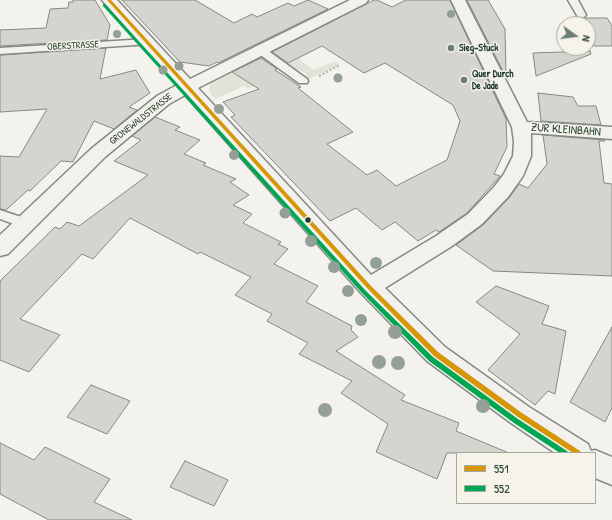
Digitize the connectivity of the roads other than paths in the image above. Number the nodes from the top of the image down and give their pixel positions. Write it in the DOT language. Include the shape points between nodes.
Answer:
graph roads {
  1 [pos="109,0"];
  2 [pos="361,0"];
  3 [pos="458,0"];
  4 [pos="573,0"];
  5 [pos="582,16"];
  6 [pos="146,42"];
  7 [pos="260,49"];
  8 [pos="0,51"];
  9 [pos="303,81"];
  10 [pos="186,86"];
  11 [pos="520,127"];
  12 [pos="612,133"];
  13 [pos="0,214"];
  14 [pos="25,223"];
  15 [pos="0,248"];
  16 [pos="369,286"];
  17 [pos="576,452"];
  18 [pos="596,464"];
  19 [pos="612,472"];
  1 -- 6 [label="street"];
  2 -- 7 [label="street, GRONEWALDSTRASSE"];
  3 -- 11 [label="street"];
  4 -- 5 [label="lane"];
  6 -- 8 [label="lane, OBERSTRASSE"];
  6 -- 10 [label="street"];
  7 -- 9 [label="lane"];
  7 -- 10 [label="street, GRONEWALDSTRASSE"];
  10 -- 14 [label="street, GRONEWALDSTRASSE" via="163,100 98,153"];
  10 -- 16 [label="street"];
  11 -- 12 [label="street, ZUR KLEINBAHN"];
  11 -- 16 [label="street" via="522,156 513,176 490,205 444,241"];
  13 -- 14 [label="lane"];
  14 -- 15 [label="street, GRONEWALDSTRASSE"];
  16 -- 17 [label="street" via="436,354"];
  18 -- 19 [label="street"];
}
